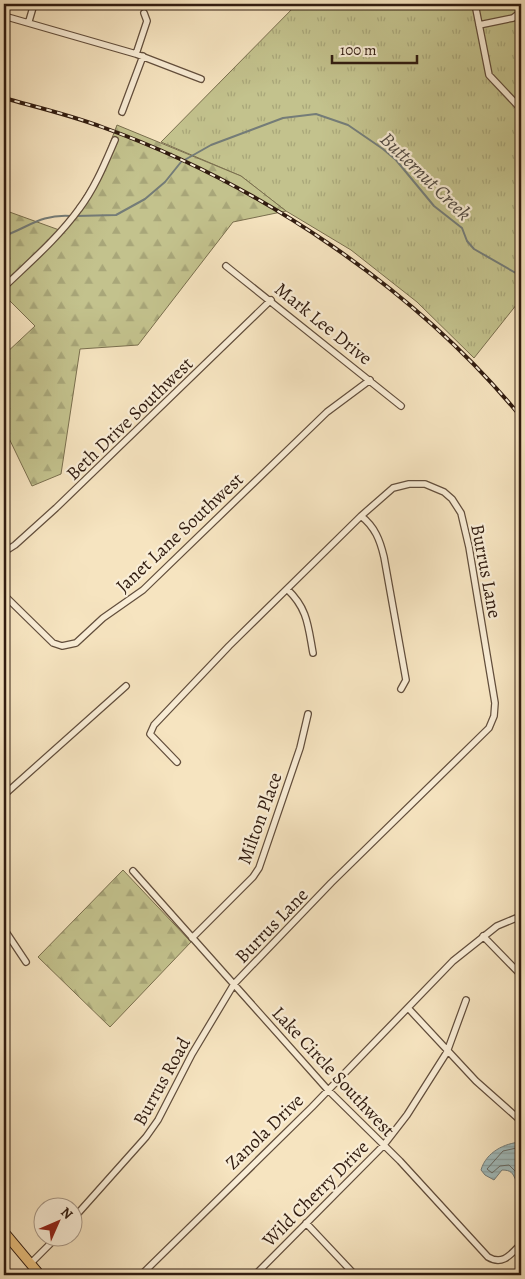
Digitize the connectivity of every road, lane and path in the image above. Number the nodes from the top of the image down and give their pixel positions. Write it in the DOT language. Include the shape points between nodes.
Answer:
graph roads {
  1 [pos="34,4"];
  2 [pos="475,4"];
  3 [pos="521,12"];
  4 [pos="144,13"];
  5 [pos="4,16"];
  6 [pos="28,21"];
  7 [pos="478,25"];
  8 [pos="136,54"];
  9 [pos="143,56"];
  10 [pos="201,79"];
  11 [pos="521,109"];
  12 [pos="122,112"];
  13 [pos="115,140"];
  14 [pos="226,266"];
  15 [pos="4,287"];
  16 [pos="271,300"];
  17 [pos="370,380"];
  18 [pos="401,406"];
  19 [pos="361,516"];
  20 [pos="4,552"];
  21 [pos="287,589"];
  22 [pos="4,595"];
  23 [pos="313,653"];
  24 [pos="126,686"];
  25 [pos="401,689"];
  26 [pos="308,714"];
  27 [pos="177,762"];
  28 [pos="4,795"];
  29 [pos="134,871"];
  30 [pos="521,916"];
  31 [pos="4,929"];
  32 [pos="483,936"];
  33 [pos="192,938"];
  34 [pos="26,962"];
  35 [pos="521,975"];
  36 [pos="234,984"];
  37 [pos="228,995"];
  38 [pos="466,1000"];
  39 [pos="409,1009"];
  40 [pos="447,1052"];
  41 [pos="328,1090"];
  42 [pos="521,1121"];
  43 [pos="382,1146"];
  44 [pos="82,1209"];
  45 [pos="306,1223"];
  46 [pos="4,1232"];
  47 [pos="521,1244"];
  48 [pos="48,1246"];
  49 [pos="30,1264"];
  50 [pos="40,1275"];
  51 [pos="141,1275"];
  52 [pos="255,1275"];
  53 [pos="355,1275"];
  1 -- 6 [label="street"];
  2 -- 7 [label="street"];
  3 -- 7 [label="street" via="513,18"];
  4 -- 8 [label="street" via="148,21"];
  5 -- 6 [label="street"];
  6 -- 8 [label="street"];
  7 -- 11 [label="street" via="489,75"];
  8 -- 9 [label="street"];
  9 -- 10 [label="street"];
  9 -- 12 [label="street"];
  13 -- 15 [label="street" via="92,190 79,209"];
  14 -- 16 [label="street, Mark Lee Drive"];
  16 -- 17 [label="street, Mark Lee Drive"];
  16 -- 20 [label="street, Beth Drive Southwest" via="56,508"];
  17 -- 18 [label="street, Mark Lee Drive"];
  17 -- 22 [label="street, Janet Lane Southwest" via="327,412 143,590 102,618 76,643 62,646 53,643"];
  19 -- 21 [label="street, Burrus Lane"];
  19 -- 25 [label="street" via="374,529 384,557 406,680"];
  19 -- 36 [label="street, Burrus Lane" via="393,488 409,484 425,484 444,492 452,500 461,514 469,547 495,704 494,716 479,740"];
  21 -- 23 [label="street" via="306,615"];
  21 -- 27 [label="street, Burrus Lane" via="154,726 150,734"];
  24 -- 28 [label="street"];
  26 -- 33 [label="street, Milton Place" via="297,757 259,868"];
  29 -- 33 [label="street, Lake Circle Southwest"];
  30 -- 32 [label="street, Zanola Drive"];
  31 -- 34 [label="street"];
  32 -- 35 [label="street"];
  32 -- 39 [label="street, Zanola Drive" via="453,961"];
  33 -- 36 [label="street, Lake Circle Southwest"];
  36 -- 37 [label="street, Burrus Lane"];
  36 -- 41 [label="street, Lake Circle Southwest"];
  37 -- 44 [label="street, Burrus Road" via="188,1062 165,1110 146,1137"];
  38 -- 40 [label="street, Wild Cherry Drive"];
  39 -- 40 [label="street"];
  39 -- 41 [label="street, Zanola Drive"];
  40 -- 42 [label="street"];
  40 -- 43 [label="street, Wild Cherry Drive" via="407,1115"];
  41 -- 43 [label="street, Lake Circle Southwest"];
  41 -- 51 [label="street, Zanola Drive"];
  43 -- 45 [label="street, Wild Cherry Drive"];
  43 -- 47 [label="street, Lake Circle Southwest" via="400,1161 488,1257 498,1262 504,1260"];
  45 -- 52 [label="street, Wild Cherry Drive"];
  45 -- 53 [label="street"];
  46 -- 49 [label="main road"];
  48 -- 49 [label="street"];
  49 -- 50 [label="main road"];
}
